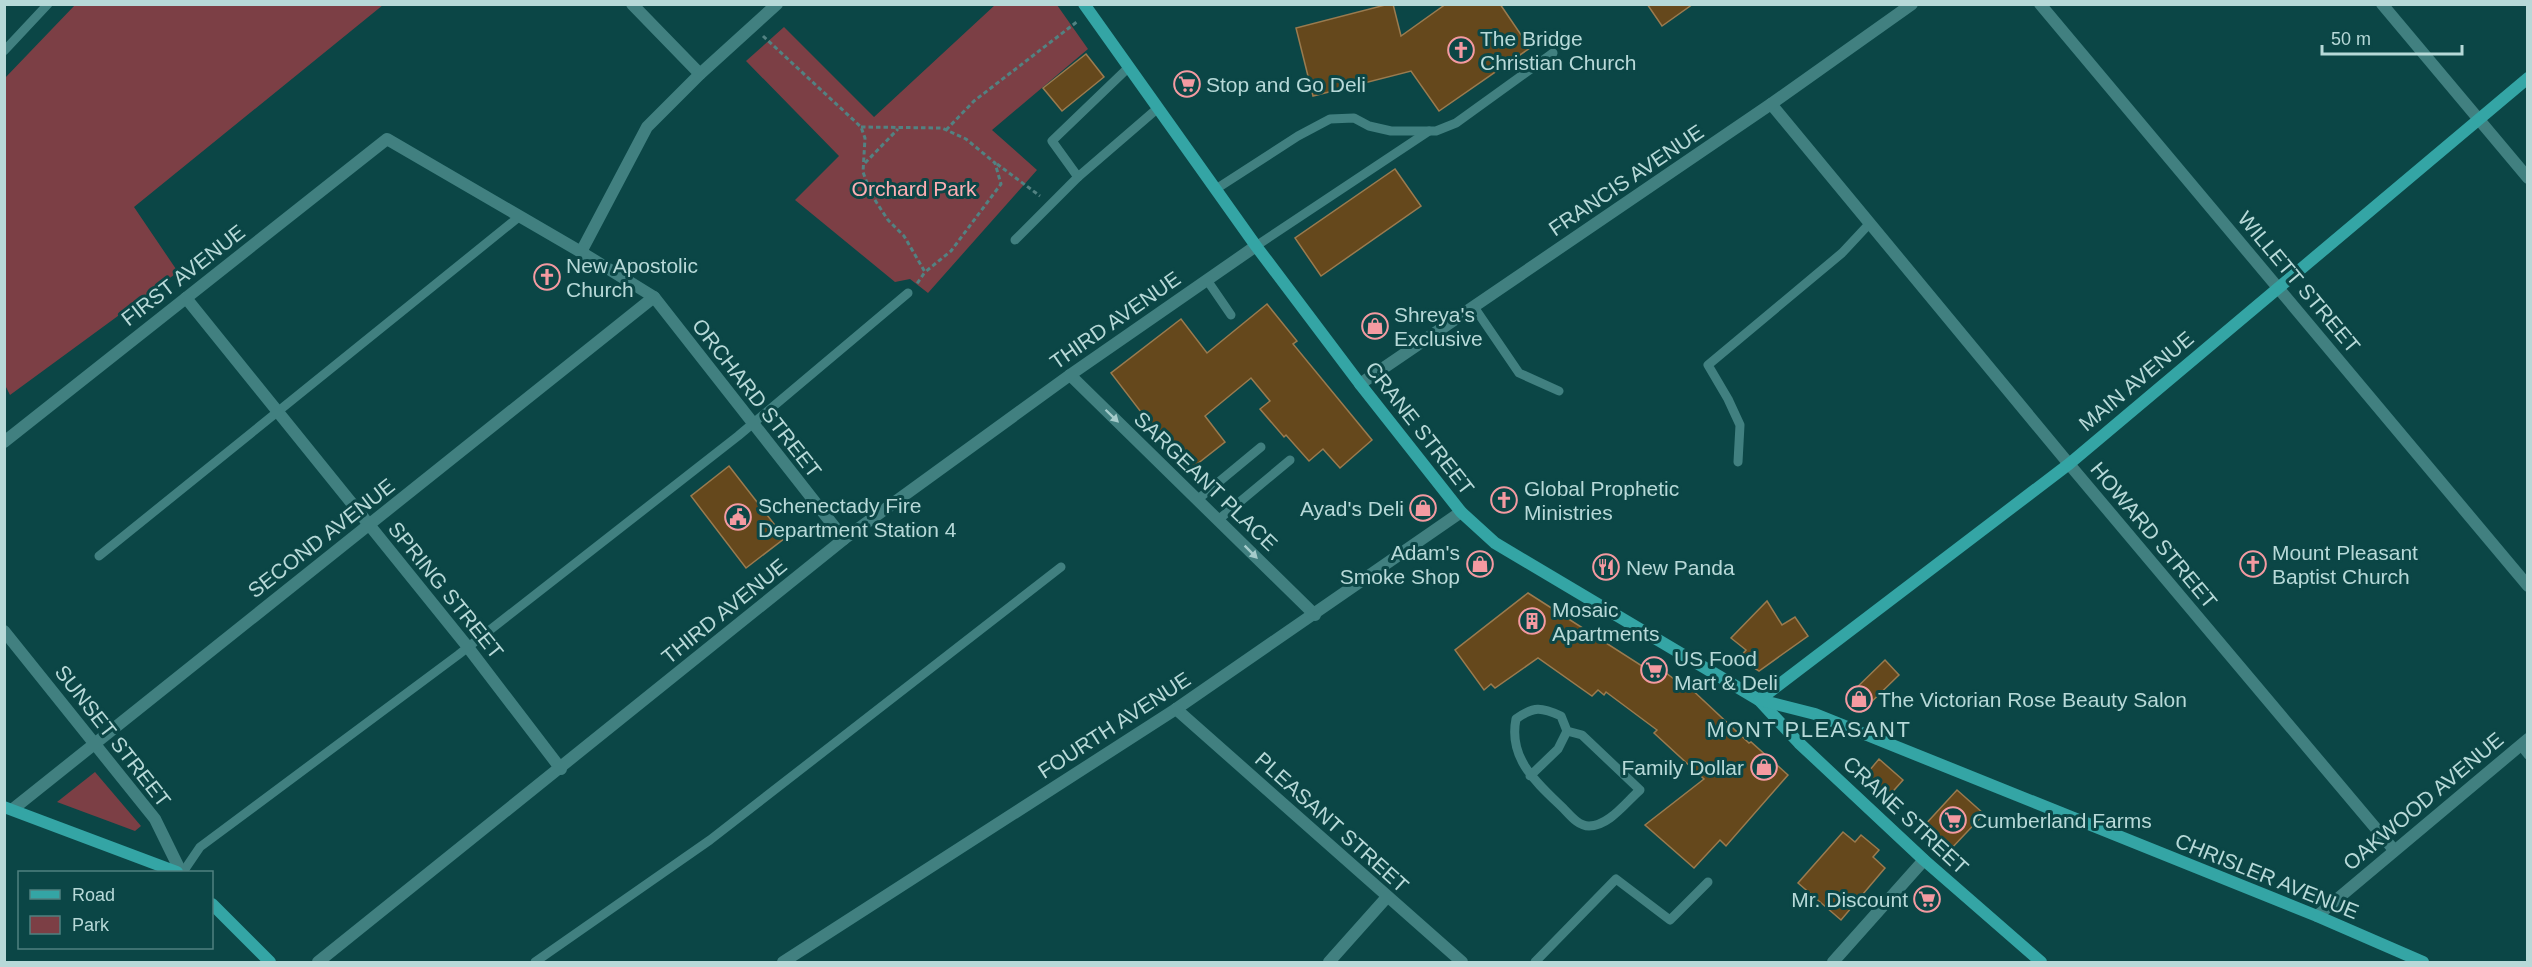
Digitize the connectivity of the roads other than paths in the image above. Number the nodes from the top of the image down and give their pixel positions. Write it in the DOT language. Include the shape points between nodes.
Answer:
graph roads {
  1 [pos="48,4"];
  2 [pos="632,4"];
  3 [pos="777,4"];
  4 [pos="1912,4"];
  5 [pos="2040,4"];
  6 [pos="2382,4"];
  7 [pos="1086,9"];
  8 [pos="4,51"];
  9 [pos="1553,53"];
  10 [pos="1129,67"];
  11 [pos="700,74"];
  12 [pos="2528,78"];
  13 [pos="1771,104"];
  14 [pos="1158,108"];
  15 [pos="2478,121"];
  16 [pos="1429,131"];
  17 [pos="387,139"];
  18 [pos="1078,177"];
  19 [pos="2528,178"];
  20 [pos="1216,189"];
  21 [pos="520,216"];
  22 [pos="1870,223"];
  23 [pos="1015,240"];
  24 [pos="1256,246"];
  25 [pos="581,252"];
  26 [pos="1207,280"];
  27 [pos="2278,287"];
  28 [pos="908,293"];
  29 [pos="654,297"];
  30 [pos="186,298"];
  31 [pos="1474,306"];
  32 [pos="1232,315"];
  33 [pos="1070,375"];
  34 [pos="1360,384"];
  35 [pos="1559,391"];
  36 [pos="278,412"];
  37 [pos="752,423"];
  38 [pos="4,442"];
  39 [pos="1261,447"];
  40 [pos="1290,460"];
  41 [pos="1738,462"];
  42 [pos="2069,464"];
  43 [pos="1197,500"];
  44 [pos="1461,512"];
  45 [pos="1218,520"];
  46 [pos="369,525"];
  47 [pos="844,539"];
  48 [pos="99,556"];
  49 [pos="1061,567"];
  50 [pos="2528,586"];
  51 [pos="1315,615"];
  52 [pos="4,631"];
  53 [pos="468,646"];
  54 [pos="1759,700"];
  55 [pos="1176,710"];
  56 [pos="1567,731"];
  57 [pos="95,742"];
  58 [pos="2524,742"];
  59 [pos="2528,756"];
  60 [pos="561,769"];
  61 [pos="1530,776"];
  62 [pos="9,808"];
  63 [pos="2394,850"];
  64 [pos="1924,860"];
  65 [pos="176,871"];
  66 [pos="180,871"];
  67 [pos="182,871"];
  68 [pos="1708,882"];
  69 [pos="1387,897"];
  70 [pos="213,905"];
  71 [pos="2317,916"];
  72 [pos="270,963"];
  73 [pos="318,963"];
  74 [pos="535,963"];
  75 [pos="783,963"];
  76 [pos="1329,963"];
  77 [pos="1462,963"];
  78 [pos="1534,963"];
  79 [pos="1833,963"];
  80 [pos="2041,963"];
  81 [pos="2423,963"];
  1 -- 8 [label="lane"];
  2 -- 11 [label="street"];
  3 -- 11 [label="street"];
  4 -- 13 [label="street, FRANCIS AVENUE"];
  5 -- 27 [label="street, WILLETT STREET"];
  6 -- 15 [label="street"];
  7 -- 10 [label="street, CRANE STREET"];
  9 -- 16 [label="lane" via="1456,123"];
  10 -- 14 [label="street, CRANE STREET"];
  10 -- 18 [label="lane" via="1052,141"];
  11 -- 25 [label="street" via="647,127"];
  12 -- 15 [label="street, MAIN AVENUE"];
  13 -- 22 [label="street, HOWARD STREET"];
  13 -- 31 [label="street, FRANCIS AVENUE"];
  14 -- 18 [label="lane"];
  14 -- 20 [label="street, CRANE STREET"];
  15 -- 19 [label="street"];
  15 -- 27 [label="street, MAIN AVENUE"];
  16 -- 20 [label="lane" via="1391,131 1354,118 1330,119"];
  16 -- 24 [label="lane"];
  17 -- 21 [label="street, ORCHARD STREET"];
  17 -- 30 [label="street, FIRST AVENUE"];
  18 -- 23 [label="lane"];
  20 -- 24 [label="street, CRANE STREET"];
  21 -- 25 [label="street, ORCHARD STREET"];
  21 -- 36 [label="lane"];
  22 -- 41 [label="lane" via="1842,253 1708,365 1740,425"];
  22 -- 42 [label="street, HOWARD STREET"];
  24 -- 26 [label="street, THIRD AVENUE"];
  24 -- 34 [label="street, CRANE STREET"];
  25 -- 29 [label="street, ORCHARD STREET"];
  26 -- 32 [label="lane"];
  26 -- 33 [label="street, THIRD AVENUE"];
  27 -- 42 [label="street, MAIN AVENUE"];
  27 -- 50 [label="street, WILLETT STREET"];
  28 -- 37 [label="lane"];
  29 -- 37 [label="street, ORCHARD STREET"];
  29 -- 46 [label="street, SECOND AVENUE"];
  30 -- 36 [label="street, SPRING STREET"];
  30 -- 38 [label="street, FIRST AVENUE"];
  31 -- 34 [label="street, FRANCIS AVENUE"];
  31 -- 35 [label="lane" via="1519,373"];
  33 -- 43 [label="street, SARGEANT PLACE, one-way"];
  33 -- 47 [label="street, THIRD AVENUE"];
  34 -- 44 [label="street, CRANE STREET"];
  36 -- 46 [label="street, SPRING STREET"];
  36 -- 48 [label="lane"];
  37 -- 47 [label="street, ORCHARD STREET"];
  37 -- 53 [label="lane"];
  39 -- 43 [label="lane"];
  40 -- 45 [label="lane"];
  42 -- 54 [label="street, MAIN AVENUE"];
  42 -- 63 [label="street, HOWARD STREET"];
  43 -- 45 [label="street, SARGEANT PLACE"];
  44 -- 51 [label="street, FOURTH AVENUE"];
  44 -- 54 [label="street, CRANE STREET" via="1496,543"];
  45 -- 51 [label="street, SARGEANT PLACE, one-way"];
  46 -- 53 [label="street, SPRING STREET"];
  46 -- 57 [label="street, SECOND AVENUE"];
  47 -- 60 [label="street, THIRD AVENUE"];
  49 -- 74 [label="lane" via="710,840"];
  51 -- 55 [label="street, FOURTH AVENUE"];
  52 -- 57 [label="street, SUNSET STREET"];
  53 -- 60 [label="street, SPRING STREET"];
  53 -- 67 [label="lane" via="200,847"];
  54 -- 64 [label="street, CRANE STREET" via="1799,743"];
  54 -- 71 [label="street, CHRISLER AVENUE" via="1815,714"];
  55 -- 69 [label="street, PLEASANT STREET"];
  55 -- 75 [label="street, FOURTH AVENUE"];
  56 -- 61 [label="lane" via="1558,749"];
  56 -- 61 [label="lane" via="1561,716 1546,709 1529,710 1516,720 1513,736"];
  56 -- 61 [label="lane" via="1582,735 1640,790 1604,823 1588,826 1577,822"];
  57 -- 62 [label="street, SECOND AVENUE"];
  57 -- 66 [label="street, SUNSET STREET" via="155,819"];
  58 -- 59 [label="lane"];
  58 -- 63 [label="street, OAKWOOD AVENUE"];
  60 -- 73 [label="street, THIRD AVENUE"];
  62 -- 65 [label="street"];
  63 -- 71 [label="street, OAKWOOD AVENUE"];
  64 -- 79 [label="street"];
  64 -- 80 [label="street, CRANE STREET"];
  68 -- 78 [label="lane" via="1670,920 1616,879"];
  69 -- 76 [label="street"];
  69 -- 77 [label="street, PLEASANT STREET"];
  70 -- 72 [label="street"];
  71 -- 81 [label="street, CHRISLER AVENUE"];
}
